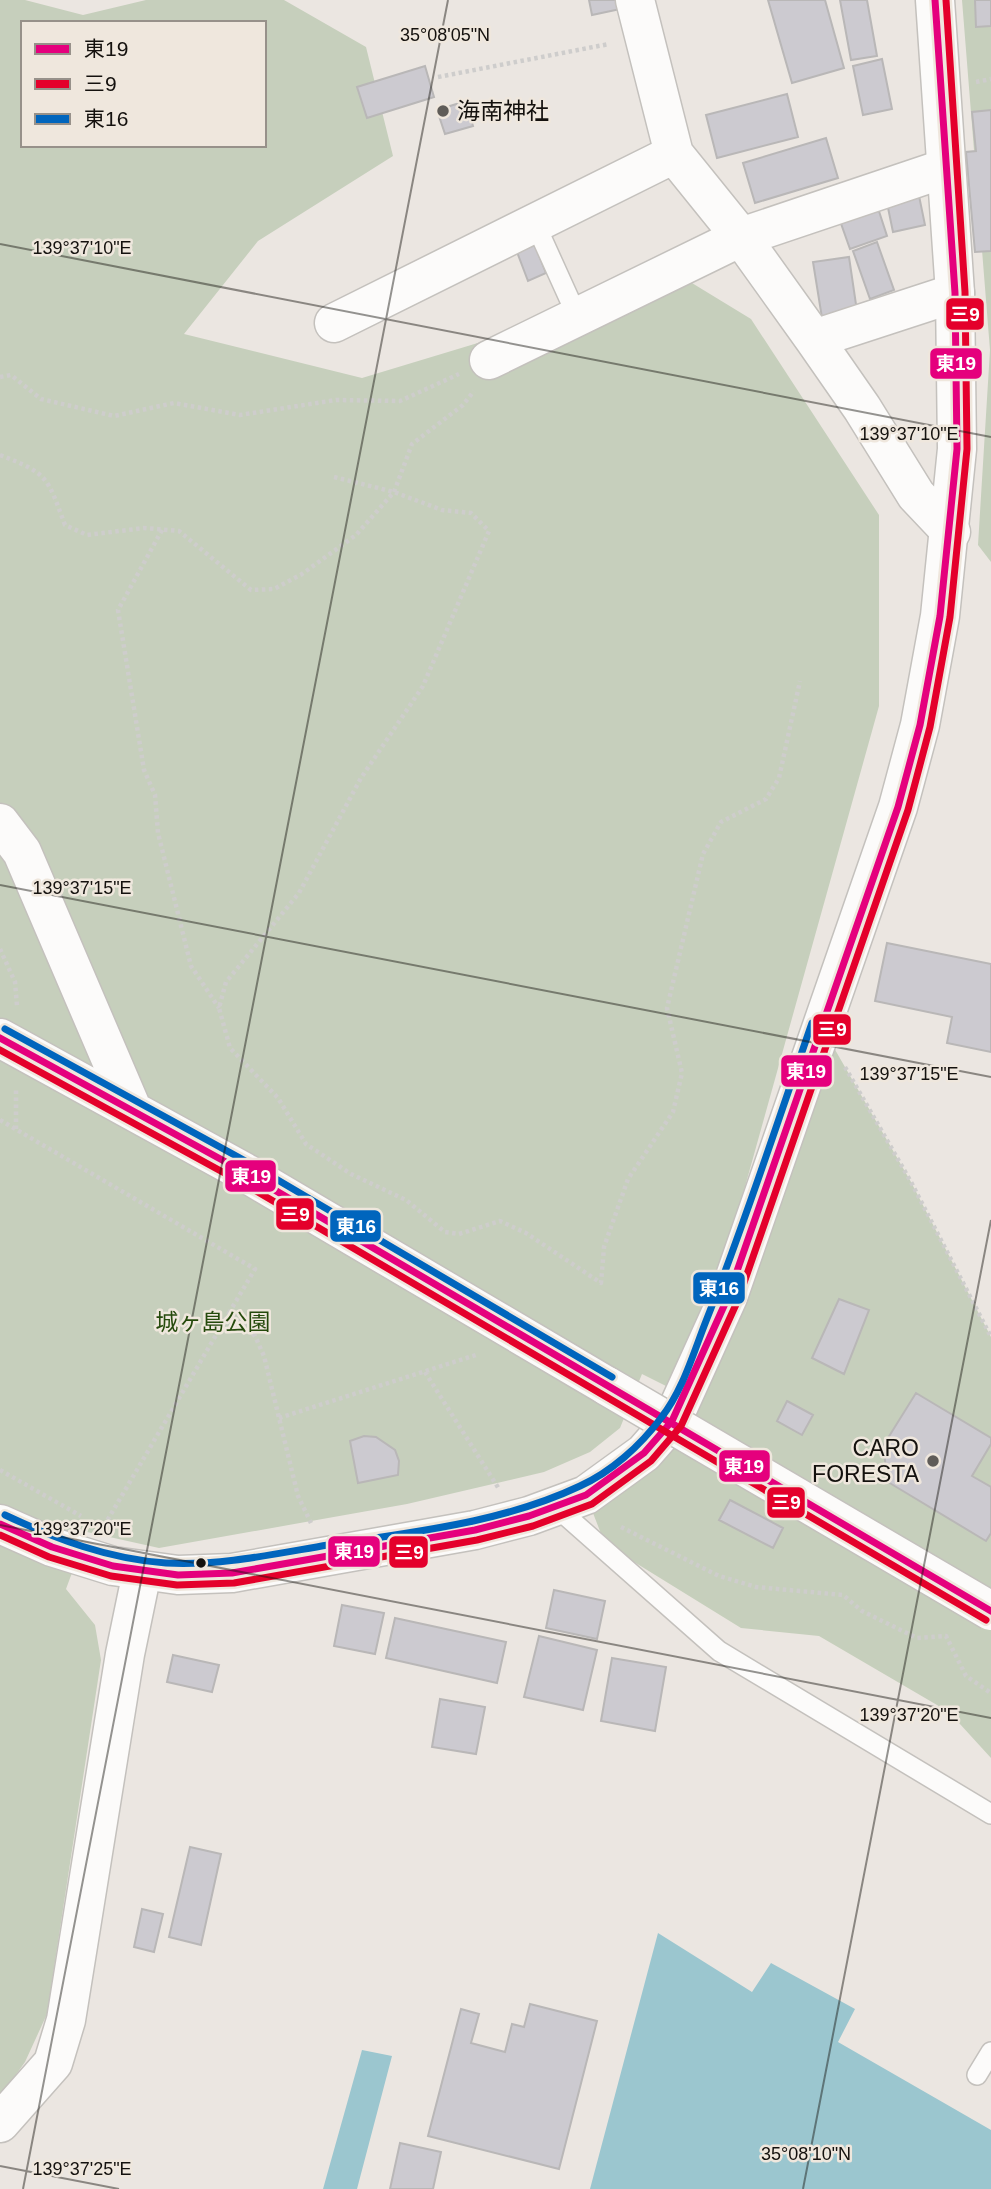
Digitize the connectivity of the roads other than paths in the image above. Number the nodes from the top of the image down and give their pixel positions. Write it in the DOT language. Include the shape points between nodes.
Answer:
graph roads {
  1 [pos="635,0"];
  2 [pos="935,0"];
  3 [pos="674,154"];
  4 [pos="946,168"];
  5 [pos="534,221"];
  6 [pos="741,237"];
  7 [pos="956,293"];
  8 [pos="577,316"];
  9 [pos="334,324"];
  10 [pos="814,340"];
  11 [pos="479,374"];
  12 [pos="951,531"];
  13 [pos="0,823"];
  14 [pos="9,1028"];
  15 [pos="132,1109"];
  16 [pos="571,1501"];
  17 [pos="0,1524"];
  18 [pos="142,1572"];
  19 [pos="991,1611"];
  20 [pos="991,1814"];
  21 [pos="991,2052"];
  22 [pos="977,2075"];
  23 [pos="0,2123"];
  1 -- 3 [label="street"];
  2 -- 4 [label="street"];
  3 -- 5 [label="street"];
  3 -- 6 [label="street"];
  4 -- 6 [label="street"];
  4 -- 7 [label="street"];
  5 -- 8 [label="lane"];
  5 -- 9 [label="street"];
  6 -- 8 [label="street"];
  6 -- 10 [label="street"];
  7 -- 10 [label="street"];
  7 -- 12 [label="street" via="957,449"];
  8 -- 11 [label="street"];
  10 -- 12 [label="street" via="916,495"];
  12 -- 16 [label="street" via="920,725 898,807 728,1297 672,1421 644,1453"];
  13 -- 15 [label="street" via="22,852"];
  14 -- 15 [label="street"];
  15 -- 19 [label="street, bridge"];
  16 -- 18 [label="street" via="475,1530 232,1573"];
  16 -- 20 [label="lane" via="719,1651"];
  17 -- 18 [label="street" via="85,1559"];
  18 -- 23 [label="street" via="66,2020 53,2063"];
  21 -- 22 [label="lane"];
}
